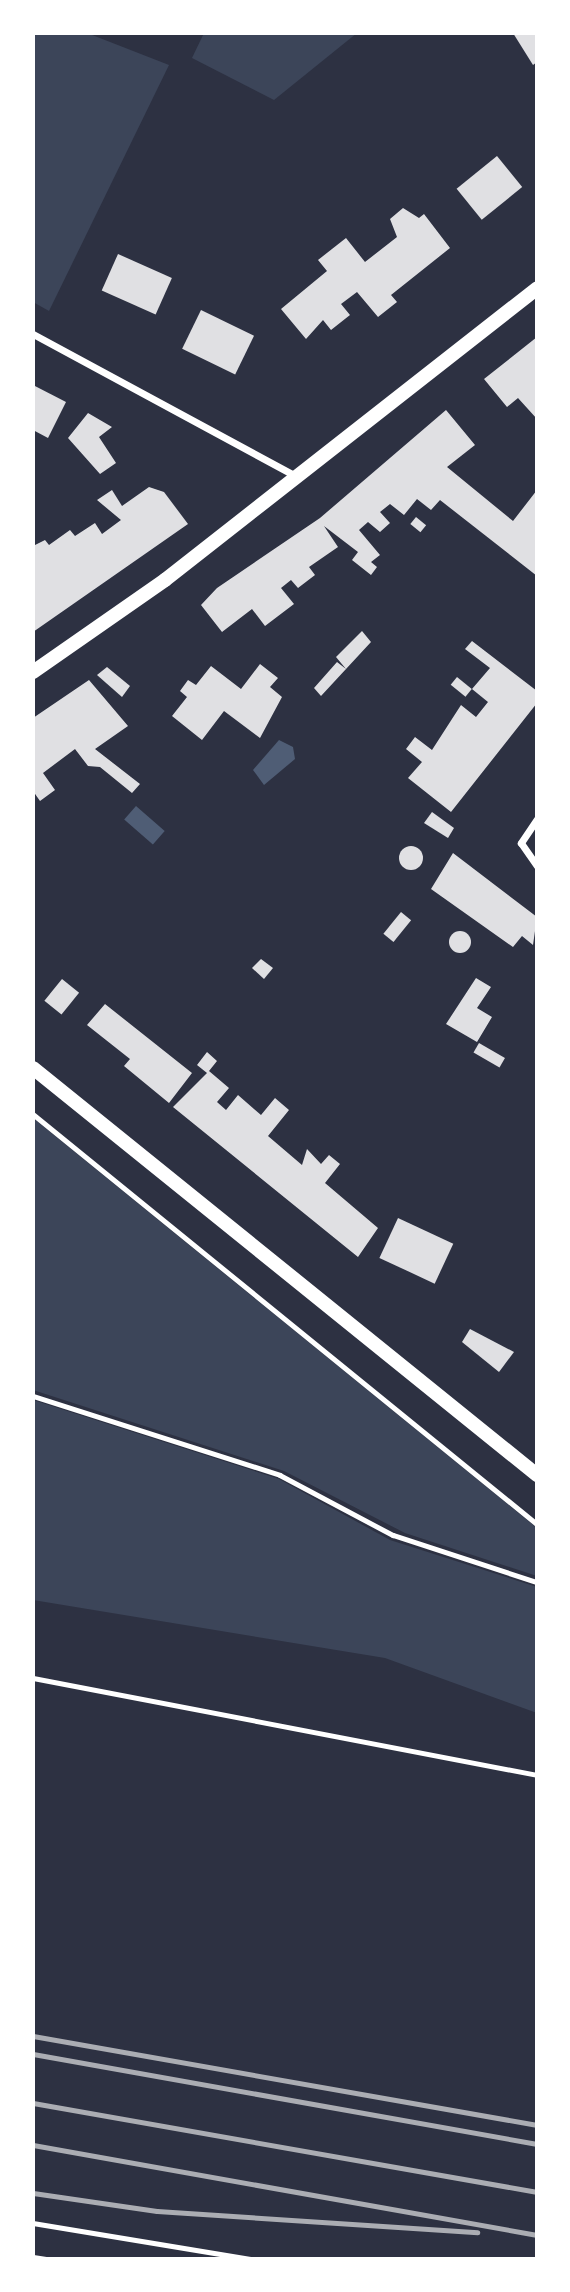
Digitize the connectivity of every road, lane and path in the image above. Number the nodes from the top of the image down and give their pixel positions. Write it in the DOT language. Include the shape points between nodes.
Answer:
graph roads {
  1 [pos="537,288"];
  2 [pos="33,334"];
  3 [pos="299,478"];
  4 [pos="33,672"];
  5 [pos="537,819"];
  6 [pos="537,866"];
  7 [pos="33,1068"];
  8 [pos="33,1114"];
  9 [pos="33,1396"];
  10 [pos="537,1475"];
  11 [pos="537,1524"];
  12 [pos="537,1582"];
  13 [pos="33,1678"];
  14 [pos="537,1775"];
  15 [pos="33,2223"];
  16 [pos="33,2256"];
  17 [pos="46,2259"];
  18 [pos="250,2259"];
  1 -- 3 [label="main road"];
  2 -- 3 [label="street"];
  3 -- 4 [label="main road"];
  5 -- 6 [label="street" via="521,843"];
  7 -- 10 [label="main road"];
  8 -- 11 [label="path"];
  9 -- 12 [label="path" via="280,1475 393,1535"];
  13 -- 14 [label="lane"];
  15 -- 18 [label="path"];
  16 -- 17 [label="lane"];
}
